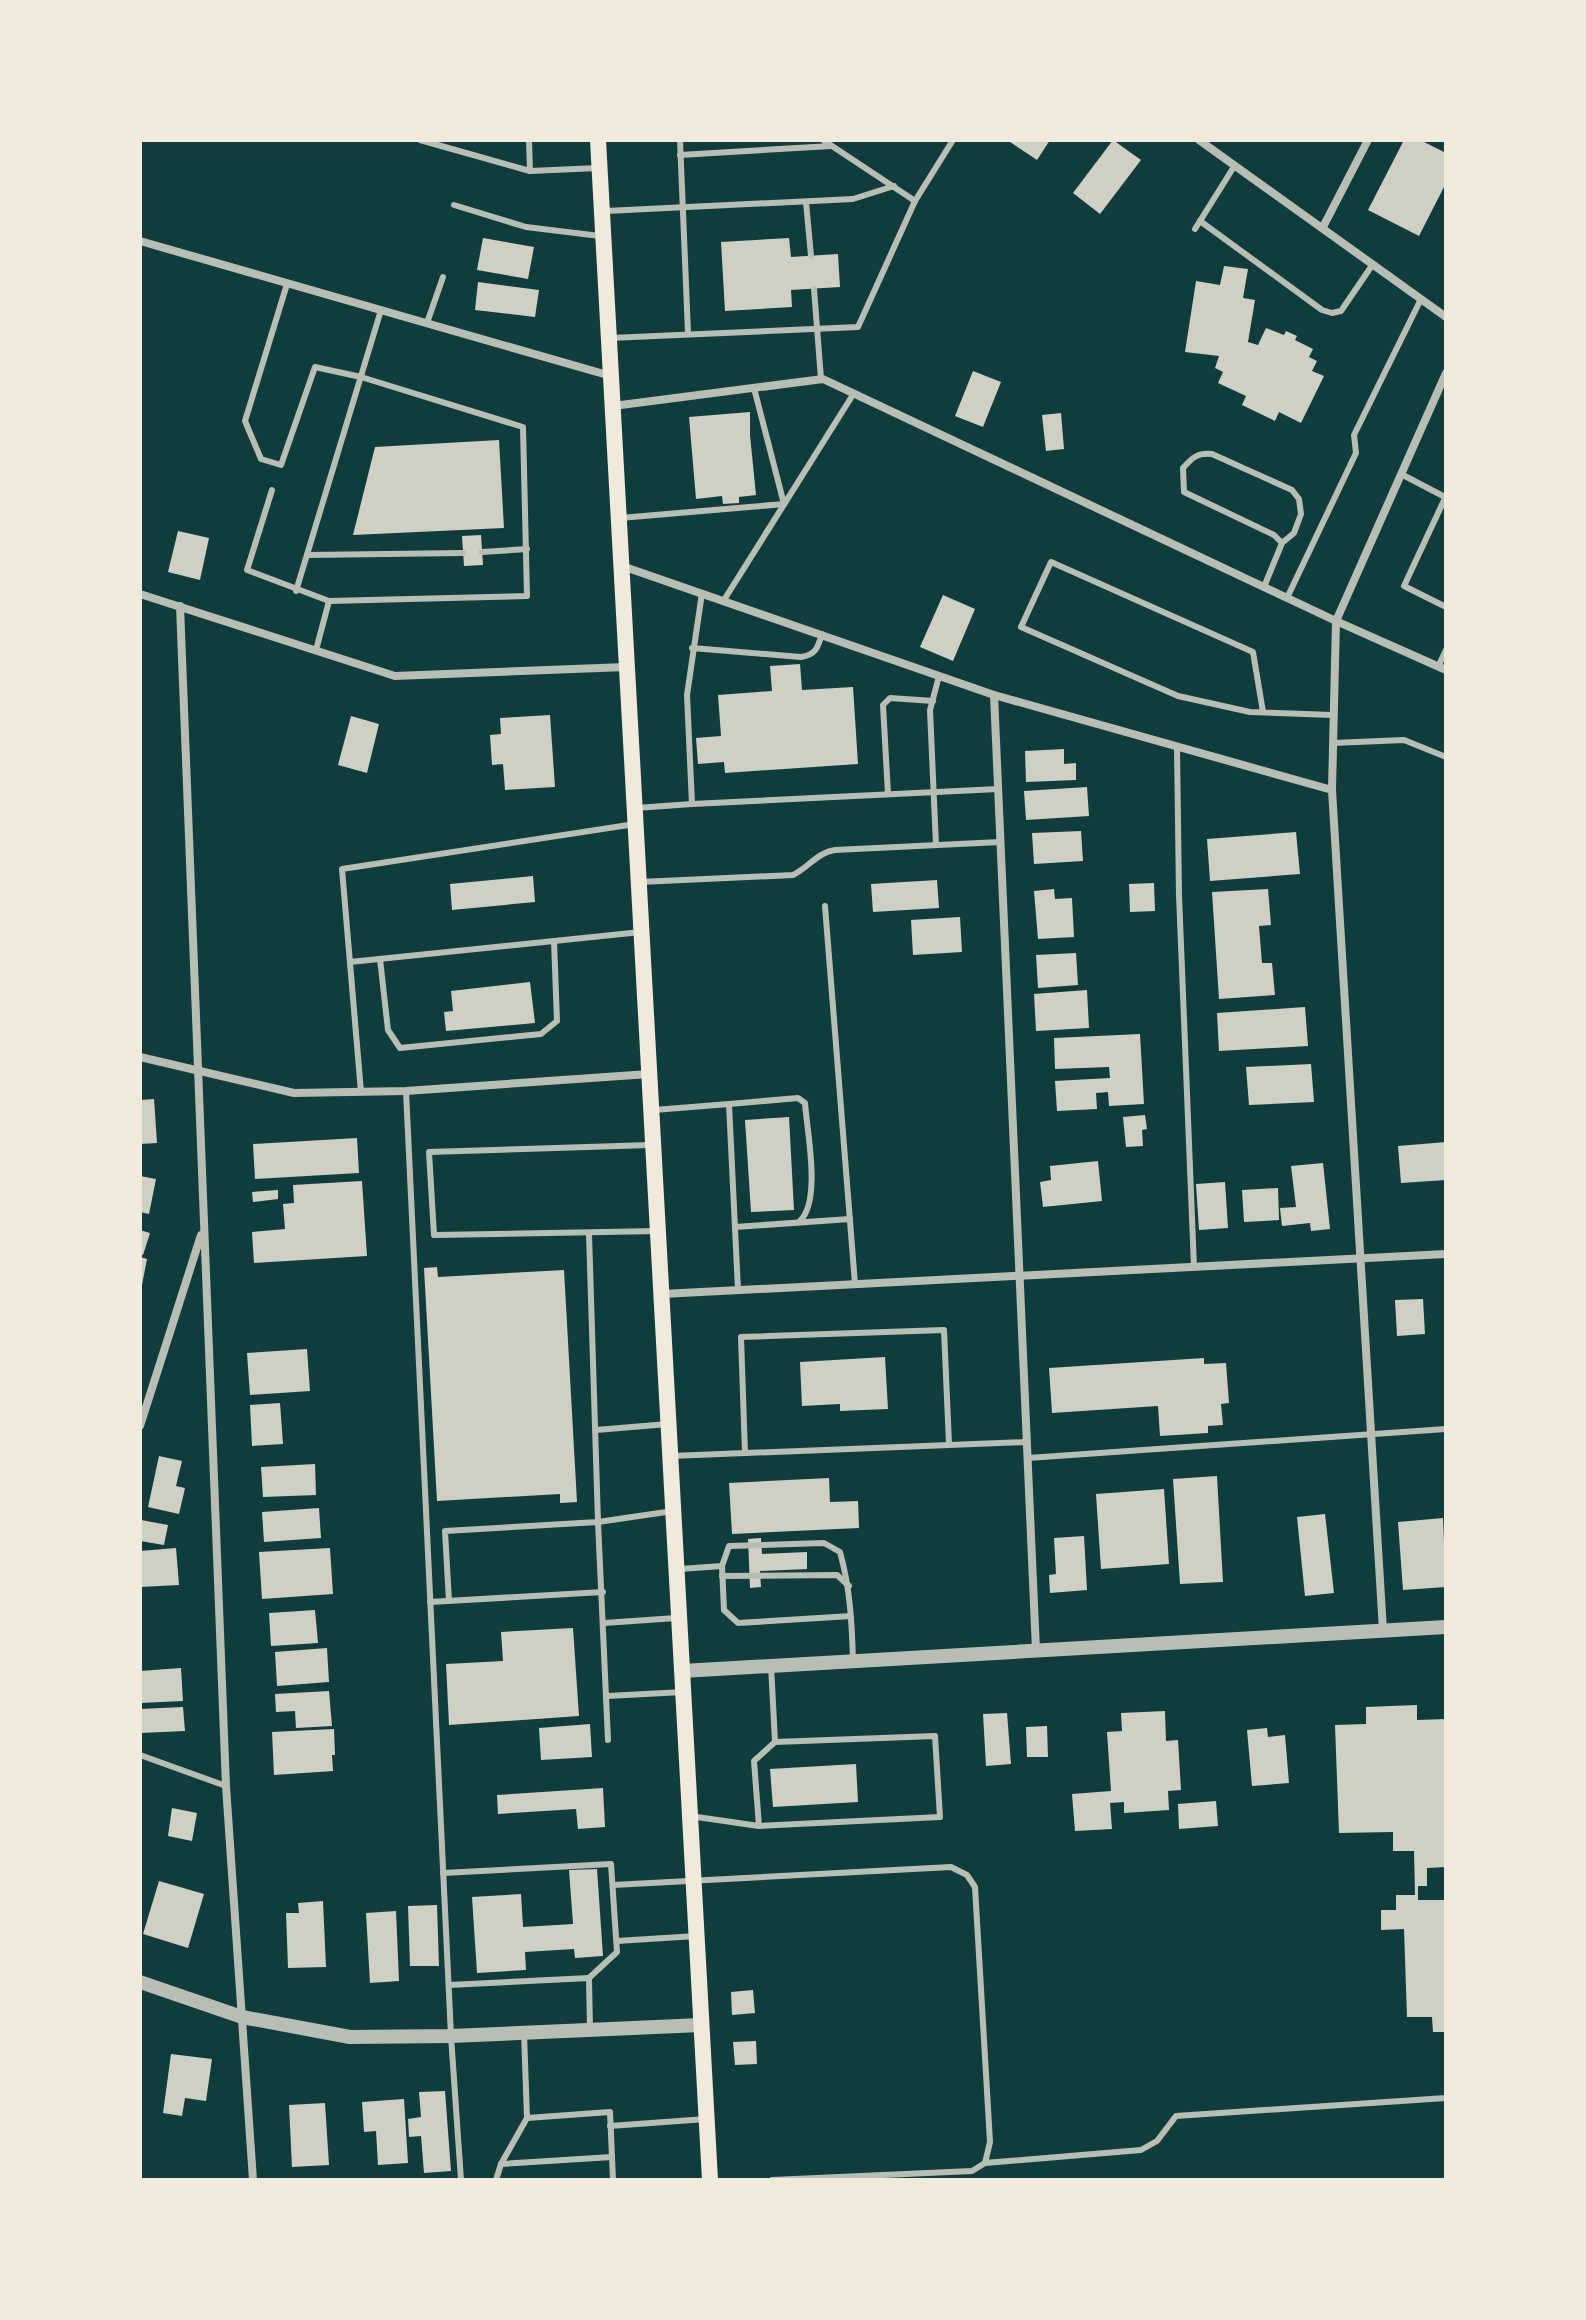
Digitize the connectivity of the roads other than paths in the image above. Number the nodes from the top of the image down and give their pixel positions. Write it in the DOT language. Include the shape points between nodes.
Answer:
graph roads {
  1 [pos="420,140"];
  2 [pos="529,140"];
  3 [pos="598,140"];
  4 [pos="680,140"];
  5 [pos="823,140"];
  6 [pos="941,140"];
  7 [pos="1199,140"];
  8 [pos="1368,140"];
  9 [pos="951,143"];
  10 [pos="831,146"];
  11 [pos="680,155"];
  12 [pos="1235,165"];
  13 [pos="600,168"];
  14 [pos="530,171"];
  15 [pos="894,186"];
  16 [pos="915,201"];
  17 [pos="806,202"];
  18 [pos="454,205"];
  19 [pos="683,208"];
  20 [pos="602,211"];
  21 [pos="1200,221"];
  22 [pos="1323,227"];
  23 [pos="1195,229"];
  24 [pos="603,237"];
  25 [pos="140,241"];
  26 [pos="811,256"];
  27 [pos="1373,264"];
  28 [pos="443,277"];
  29 [pos="287,284"];
  30 [pos="814,289"];
  31 [pos="1421,299"];
  32 [pos="381,310"];
  33 [pos="1446,317"];
  34 [pos="427,323"];
  35 [pos="816,330"];
  36 [pos="688,333"];
  37 [pos="610,338"];
  38 [pos="1446,373"];
  39 [pos="611,376"];
  40 [pos="361,377"];
  41 [pos="821,379"];
  42 [pos="754,388"];
  43 [pos="854,393"];
  44 [pos="612,406"];
  45 [pos="1401,474"];
  46 [pos="272,490"];
  47 [pos="1446,497"];
  48 [pos="784,504"];
  49 [pos="619,518"];
  50 [pos="1282,543"];
  51 [pos="527,549"];
  52 [pos="482,552"];
  53 [pos="463,553"];
  54 [pos="307,555"];
  55 [pos="621,565"];
  56 [pos="1264,587"];
  57 [pos="296,591"];
  58 [pos="702,593"];
  59 [pos="140,594"];
  60 [pos="1287,598"];
  61 [pos="724,600"];
  62 [pos="329,601"];
  63 [pos="180,606"];
  64 [pos="1446,607"];
  65 [pos="1336,621"];
  66 [pos="822,634"];
  67 [pos="692,648"];
  68 [pos="316,650"];
  69 [pos="1446,650"];
  70 [pos="627,667"];
  71 [pos="1442,668"];
  72 [pos="939,676"];
  73 [pos="994,695"];
  74 [pos="933,701"];
  75 [pos="1263,712"];
  76 [pos="1333,715"];
  77 [pos="1333,743"];
  78 [pos="1177,748"];
  79 [pos="1446,757"];
  80 [pos="998,789"];
  81 [pos="1332,790"];
  82 [pos="934,792"];
  83 [pos="888,794"];
  84 [pos="692,804"];
  85 [pos="635,816"];
  86 [pos="1000,842"];
  87 [pos="936,845"];
  88 [pos="639,882"];
  89 [pos="825,906"];
  90 [pos="642,932"];
  91 [pos="554,941"];
  92 [pos="380,959"];
  93 [pos="350,962"];
  94 [pos="140,1057"];
  95 [pos="197,1072"];
  96 [pos="649,1074"];
  97 [pos="406,1091"];
  98 [pos="361,1092"];
  99 [pos="729,1104"];
  100 [pos="651,1111"];
  101 [pos="653,1144"];
  102 [pos="850,1219"];
  103 [pos="799,1222"];
  104 [pos="204,1227"];
  105 [pos="735,1227"];
  106 [pos="658,1231"];
  107 [pos="589,1234"];
  108 [pos="1446,1254"];
  109 [pos="1361,1258"];
  110 [pos="1194,1267"];
  111 [pos="1019,1276"];
  112 [pos="855,1284"];
  113 [pos="738,1290"];
  114 [pos="661,1294"];
  115 [pos="668,1424"];
  116 [pos="140,1426"];
  117 [pos="1446,1429"];
  118 [pos="596,1430"];
  119 [pos="1372,1433"];
  120 [pos="1027,1442"];
  121 [pos="949,1444"];
  122 [pos="745,1453"];
  123 [pos="670,1456"];
  124 [pos="1028,1458"];
  125 [pos="673,1511"];
  126 [pos="598,1522"];
  127 [pos="722,1566"];
  128 [pos="676,1569"];
  129 [pos="722,1576"];
  130 [pos="849,1586"];
  131 [pos="603,1592"];
  132 [pos="449,1601"];
  133 [pos="430,1602"];
  134 [pos="851,1616"];
  135 [pos="679,1617"];
  136 [pos="604,1623"];
  137 [pos="1446,1627"];
  138 [pos="1383,1630"];
  139 [pos="1036,1650"];
  140 [pos="853,1661"];
  141 [pos="771,1665"];
  142 [pos="682,1671"];
  143 [pos="683,1692"];
  144 [pos="607,1696"];
  145 [pos="608,1740"];
  146 [pos="775,1742"];
  147 [pos="140,1755"];
  148 [pos="226,1786"];
  149 [pos="690,1816"];
  150 [pos="759,1826"];
  151 [pos="443,1873"];
  152 [pos="693,1881"];
  153 [pos="613,1885"];
  154 [pos="696,1936"];
  155 [pos="617,1941"];
  156 [pos="589,1978"];
  157 [pos="140,1982"];
  158 [pos="449,1985"];
  159 [pos="242,2017"];
  160 [pos="701,2025"];
  161 [pos="590,2030"];
  162 [pos="524,2033"];
  163 [pos="451,2036"];
  164 [pos="1446,2098"];
  165 [pos="527,2118"];
  166 [pos="706,2119"];
  167 [pos="610,2126"];
  168 [pos="612,2157"];
  169 [pos="985,2163"];
  170 [pos="501,2164"];
  171 [pos="253,2180"];
  172 [pos="461,2180"];
  173 [pos="496,2180"];
  174 [pos="613,2180"];
  175 [pos="710,2180"];
  176 [pos="772,2180"];
  1 -- 14 [label="lane"];
  2 -- 14 [label="lane"];
  3 -- 13 [label="main road"];
  4 -- 11 [label="lane"];
  5 -- 10 [label="lane"];
  6 -- 9 [label="lane"];
  7 -- 12 [label="street"];
  8 -- 22 [label="street"];
  9 -- 16 [label="lane"];
  10 -- 11 [label="lane"];
  10 -- 15 [label="lane"];
  11 -- 19 [label="lane"];
  12 -- 21 [label="lane"];
  12 -- 22 [label="street"];
  13 -- 14 [label="lane"];
  13 -- 20 [label="main road"];
  15 -- 16 [label="lane"];
  15 -- 17 [label="lane" via="853,199"];
  16 -- 35 [label="lane" via="858,327"];
  17 -- 19 [label="lane"];
  17 -- 26 [label="lane"];
  18 -- 24 [label="lane" via="526,227"];
  19 -- 20 [label="lane"];
  19 -- 36 [label="lane"];
  20 -- 24 [label="main road"];
  21 -- 23 [label="lane"];
  21 -- 27 [label="lane" via="1332,313 1341,311"];
  22 -- 27 [label="street"];
  24 -- 37 [label="main road"];
  25 -- 29 [label="street"];
  27 -- 31 [label="street"];
  28 -- 34 [label="lane"];
  29 -- 32 [label="street"];
  29 -- 40 [label="lane" via="245,421 261,459 281,465 315,367"];
  30 -- 35 [label="lane"];
  31 -- 33 [label="street"];
  31 -- 60 [label="lane" via="1354,435 1356,453"];
  32 -- 34 [label="street"];
  32 -- 40 [label="lane"];
  34 -- 39 [label="street"];
  35 -- 36 [label="lane"];
  35 -- 41 [label="lane"];
  36 -- 37 [label="lane"];
  37 -- 39 [label="main road"];
  38 -- 45 [label="street"];
  39 -- 44 [label="main road"];
  40 -- 51 [label="lane" via="523,427"];
  40 -- 54 [label="lane"];
  41 -- 42 [label="street"];
  41 -- 43 [label="street"];
  42 -- 44 [label="street"];
  42 -- 48 [label="lane"];
  43 -- 48 [label="lane"];
  43 -- 56 [label="street"];
  44 -- 49 [label="main road"];
  45 -- 47 [label="lane"];
  45 -- 65 [label="street"];
  46 -- 57 [label="lane" via="247,570"];
  47 -- 64 [label="lane" via="1404,586"];
  48 -- 49 [label="lane"];
  48 -- 61 [label="lane"];
  49 -- 55 [label="main road"];
  50 -- 50 [label="lane" via="1294,533 1301,514 1292,490 1212,454 1202,453 1183,468 1184,492"];
  50 -- 56 [label="lane"];
  51 -- 52 [label="lane"];
  51 -- 62 [label="lane" via="527,596"];
  53 -- 54 [label="lane"];
  54 -- 57 [label="lane"];
  55 -- 58 [label="street"];
  55 -- 70 [label="main road"];
  56 -- 60 [label="street"];
  57 -- 62 [label="lane"];
  58 -- 61 [label="street"];
  58 -- 67 [label="lane"];
  59 -- 63 [label="street"];
  60 -- 65 [label="street"];
  61 -- 66 [label="street"];
  62 -- 68 [label="lane"];
  63 -- 68 [label="street"];
  63 -- 95 [label="street"];
  65 -- 71 [label="street"];
  65 -- 76 [label="street"];
  66 -- 67 [label="lane" via="811,656"];
  66 -- 72 [label="street"];
  67 -- 84 [label="lane" via="687,695"];
  68 -- 70 [label="street" via="395,676"];
  69 -- 71 [label="lane"];
  70 -- 85 [label="main road"];
  72 -- 73 [label="street"];
  72 -- 74 [label="lane"];
  73 -- 78 [label="street"];
  73 -- 80 [label="street"];
  74 -- 82 [label="lane"];
  74 -- 83 [label="lane" via="890,698 883,705"];
  75 -- 75 [label="lane" via="1178,696 1021,627 1051,562 1253,652"];
  75 -- 76 [label="lane"];
  76 -- 77 [label="street"];
  77 -- 79 [label="lane" via="1404,740"];
  77 -- 81 [label="street"];
  78 -- 81 [label="street"];
  78 -- 110 [label="lane"];
  80 -- 82 [label="lane"];
  80 -- 86 [label="street"];
  81 -- 109 [label="street"];
  82 -- 83 [label="lane"];
  82 -- 87 [label="lane"];
  83 -- 84 [label="lane"];
  84 -- 85 [label="lane"];
  85 -- 88 [label="main road"];
  85 -- 93 [label="lane" via="342,869"];
  86 -- 87 [label="lane"];
  86 -- 111 [label="street"];
  87 -- 88 [label="lane" via="824,851 793,875"];
  88 -- 90 [label="main road"];
  89 -- 102 [label="lane"];
  90 -- 91 [label="lane"];
  90 -- 96 [label="main road"];
  91 -- 92 [label="lane"];
  91 -- 92 [label="lane" via="557,1021 541,1034 400,1048 388,1030"];
  92 -- 93 [label="lane"];
  93 -- 98 [label="lane"];
  94 -- 95 [label="street"];
  95 -- 98 [label="street" via="294,1093"];
  95 -- 104 [label="street"];
  96 -- 97 [label="street"];
  96 -- 100 [label="main road"];
  97 -- 98 [label="street"];
  97 -- 133 [label="lane"];
  99 -- 100 [label="lane"];
  99 -- 103 [label="lane" via="798,1098 805,1103 812,1197"];
  99 -- 105 [label="lane"];
  100 -- 101 [label="main road"];
  101 -- 106 [label="main road"];
  101 -- 107 [label="lane" via="429,1152 434,1235"];
  102 -- 103 [label="lane"];
  102 -- 112 [label="lane"];
  103 -- 105 [label="lane"];
  104 -- 116 [label="street"];
  104 -- 148 [label="street"];
  105 -- 113 [label="lane"];
  106 -- 107 [label="lane"];
  106 -- 114 [label="main road"];
  107 -- 118 [label="lane"];
  108 -- 109 [label="street"];
  109 -- 110 [label="street"];
  109 -- 119 [label="street"];
  110 -- 111 [label="street"];
  111 -- 112 [label="street"];
  111 -- 120 [label="street"];
  112 -- 113 [label="street"];
  113 -- 114 [label="street"];
  114 -- 115 [label="main road"];
  115 -- 118 [label="lane"];
  115 -- 123 [label="main road"];
  117 -- 119 [label="lane"];
  118 -- 126 [label="lane"];
  119 -- 124 [label="lane"];
  119 -- 138 [label="street"];
  120 -- 121 [label="lane"];
  120 -- 124 [label="street"];
  121 -- 122 [label="lane"];
  121 -- 122 [label="lane" via="944,1330 741,1337"];
  122 -- 123 [label="lane"];
  123 -- 125 [label="main road"];
  124 -- 139 [label="street"];
  125 -- 126 [label="lane"];
  125 -- 128 [label="main road"];
  126 -- 131 [label="lane"];
  126 -- 132 [label="lane" via="445,1531"];
  127 -- 128 [label="lane"];
  127 -- 129 [label="lane"];
  127 -- 130 [label="lane" via="729,1546 824,1543 840,1552"];
  128 -- 135 [label="main road"];
  129 -- 130 [label="lane" via="837,1575"];
  129 -- 134 [label="lane" via="724,1610 738,1623"];
  130 -- 134 [label="lane"];
  131 -- 132 [label="lane"];
  131 -- 136 [label="lane"];
  132 -- 133 [label="lane"];
  133 -- 151 [label="lane"];
  134 -- 140 [label="lane"];
  135 -- 136 [label="lane"];
  135 -- 142 [label="main road"];
  136 -- 144 [label="lane"];
  137 -- 138 [label="street"];
  138 -- 139 [label="street"];
  139 -- 140 [label="street"];
  140 -- 141 [label="street"];
  141 -- 142 [label="street"];
  141 -- 146 [label="lane"];
  142 -- 143 [label="main road"];
  143 -- 144 [label="lane"];
  143 -- 149 [label="main road"];
  144 -- 145 [label="lane"];
  146 -- 150 [label="lane" via="754,1761"];
  146 -- 150 [label="lane" via="935,1736 940,1817"];
  147 -- 148 [label="lane"];
  148 -- 159 [label="street"];
  149 -- 150 [label="lane"];
  149 -- 152 [label="main road"];
  151 -- 153 [label="lane" via="611,1864"];
  151 -- 158 [label="lane"];
  152 -- 153 [label="lane"];
  152 -- 154 [label="main road"];
  152 -- 169 [label="lane" via="951,1867 967,1875 975,1887 990,2142"];
  153 -- 155 [label="lane"];
  154 -- 155 [label="lane"];
  154 -- 160 [label="main road"];
  155 -- 156 [label="lane" via="617,1952"];
  156 -- 158 [label="lane"];
  156 -- 161 [label="lane"];
  157 -- 159 [label="street"];
  158 -- 163 [label="lane"];
  159 -- 163 [label="street" via="350,2037"];
  159 -- 171 [label="street"];
  160 -- 161 [label="street"];
  160 -- 166 [label="main road"];
  161 -- 162 [label="street"];
  162 -- 163 [label="street"];
  162 -- 165 [label="lane"];
  163 -- 172 [label="lane"];
  164 -- 169 [label="lane" via="1176,2116 1157,2141 1141,2150"];
  165 -- 167 [label="lane" via="610,2112"];
  165 -- 170 [label="lane"];
  166 -- 167 [label="lane"];
  166 -- 175 [label="main road"];
  167 -- 168 [label="lane"];
  168 -- 170 [label="lane"];
  168 -- 174 [label="lane"];
  169 -- 176 [label="lane" via="972,2171"];
  170 -- 173 [label="lane"];
}
